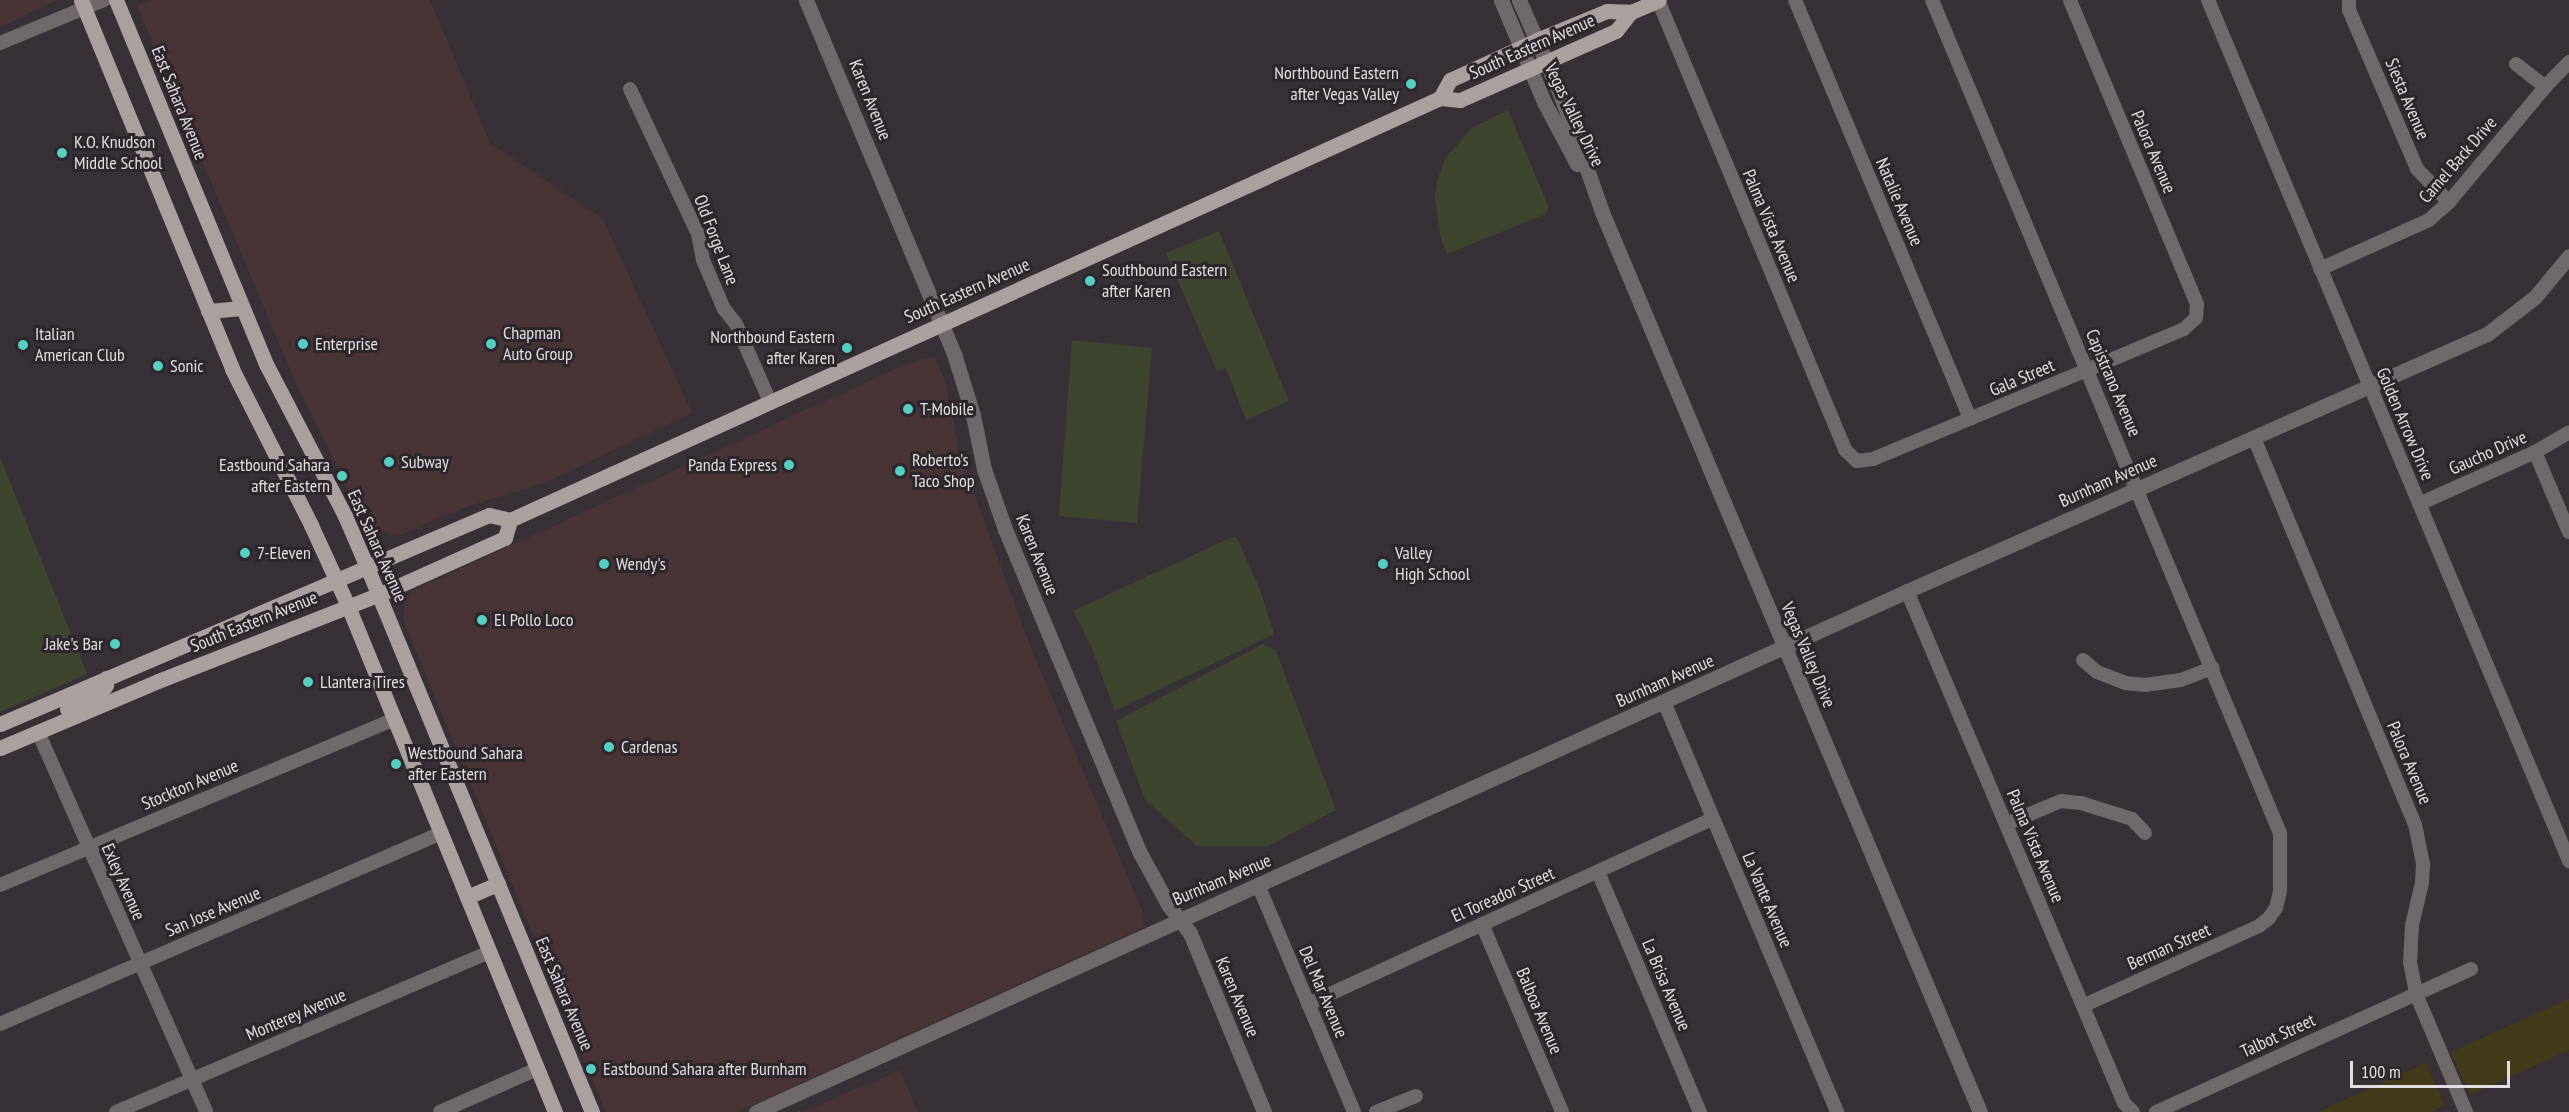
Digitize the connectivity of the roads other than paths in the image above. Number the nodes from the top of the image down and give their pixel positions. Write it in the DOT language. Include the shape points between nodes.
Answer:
graph roads {
  1 [pos="104,0"];
  2 [pos="116,0"];
  3 [pos="806,0"];
  4 [pos="1502,0"];
  5 [pos="1519,0"];
  6 [pos="1658,0"];
  7 [pos="1795,0"];
  8 [pos="1932,0"];
  9 [pos="2070,0"];
  10 [pos="2208,0"];
  11 [pos="2349,0"];
  12 [pos="82,4"];
  13 [pos="1630,12"];
  14 [pos="1537,40"];
  15 [pos="0,43"];
  16 [pos="1521,48"];
  17 [pos="1546,62"];
  18 [pos="2569,62"];
  19 [pos="2516,64"];
  20 [pos="1530,69"];
  21 [pos="2544,87"];
  22 [pos="630,89"];
  23 [pos="1440,98"];
  24 [pos="2449,202"];
  25 [pos="1602,212"];
  26 [pos="2569,256"];
  27 [pos="2320,269"];
  28 [pos="242,308"];
  29 [pos="208,311"];
  30 [pos="2196,318"];
  31 [pos="941,324"];
  32 [pos="2087,370"];
  33 [pos="2370,387"];
  34 [pos="770,402"];
  35 [pos="1970,419"];
  36 [pos="2569,432"];
  37 [pos="2254,438"];
  38 [pos="2535,452"];
  39 [pos="1857,461"];
  40 [pos="2138,489"];
  41 [pos="2419,504"];
  42 [pos="510,520"];
  43 [pos="2569,532"];
  44 [pos="367,567"];
  45 [pos="336,579"];
  46 [pos="1907,591"];
  47 [pos="378,595"];
  48 [pos="348,606"];
  49 [pos="1784,648"];
  50 [pos="2083,660"];
  51 [pos="2212,668"];
  52 [pos="106,678"];
  53 [pos="1664,702"];
  54 [pos="394,719"];
  55 [pos="0,727"];
  56 [pos="38,732"];
  57 [pos="0,748"];
  58 [pos="1713,819"];
  59 [pos="2006,824"];
  60 [pos="441,833"];
  61 [pos="2145,833"];
  62 [pos="87,847"];
  63 [pos="2569,861"];
  64 [pos="1598,872"];
  65 [pos="498,884"];
  66 [pos="0,885"];
  67 [pos="1259,887"];
  68 [pos="467,897"];
  69 [pos="2269,918"];
  70 [pos="1179,919"];
  71 [pos="1482,924"];
  72 [pos="489,952"];
  73 [pos="140,963"];
  74 [pos="2471,969"];
  75 [pos="2416,994"];
  76 [pos="1308,1004"];
  77 [pos="2083,1006"];
  78 [pos="0,1024"];
  79 [pos="537,1069"];
  80 [pos="191,1079"];
  81 [pos="1416,1096"];
  82 [pos="116,1112"];
  83 [pos="206,1112"];
  84 [pos="440,1112"];
  85 [pos="555,1112"];
  86 [pos="592,1112"];
  87 [pos="756,1112"];
  88 [pos="1264,1112"];
  89 [pos="1354,1112"];
  90 [pos="1376,1112"];
  91 [pos="1562,1112"];
  92 [pos="1700,1112"];
  93 [pos="1837,1112"];
  94 [pos="1980,1112"];
  95 [pos="2133,1112"];
  96 [pos="2156,1112"];
  97 [pos="2466,1112"];
  1 -- 12 [label="street"];
  2 -- 28 [label="main road, East Sahara Avenue"];
  3 -- 31 [label="street, Karen Avenue"];
  4 -- 16 [label="street, Vegas Valley Drive"];
  5 -- 14 [label="street, Vegas Valley Drive"];
  6 -- 13 [label="main road, South Eastern Avenue"];
  6 -- 39 [label="street, Palma Vista Avenue" via="1845,450"];
  7 -- 35 [label="street, Natalie Avenue"];
  8 -- 32 [label="street, Capistrano Avenue"];
  9 -- 30 [label="street, Palora Avenue" via="2197,304"];
  10 -- 27 [label="street, Golden Arrow Drive"];
  11 -- 24 [label="street, Siesta Avenue" via="2349,10 2417,169"];
  12 -- 15 [label="street"];
  12 -- 29 [label="main road"];
  13 -- 14 [label="main road, South Eastern Avenue" via="1607,10"];
  13 -- 17 [label="main road, South Eastern Avenue" via="1616,31"];
  14 -- 16 [label="main road, South Eastern Avenue"];
  14 -- 17 [label="street, Vegas Valley Drive"];
  16 -- 20 [label="street, Vegas Valley Drive"];
  16 -- 23 [label="main road, South Eastern Avenue" via="1450,80"];
  17 -- 20 [label="main road, South Eastern Avenue"];
  17 -- 25 [label="street, Vegas Valley Drive"];
  18 -- 21 [label="street, Camel Back Drive"];
  19 -- 21 [label="street"];
  20 -- 23 [label="main road, South Eastern Avenue" via="1460,100"];
  20 -- 25 [label="street, Vegas Valley Drive"];
  21 -- 24 [label="street, Camel Back Drive"];
  22 -- 34 [label="street, Old Forge Lane" via="698,234 703,260 724,309 736,324"];
  23 -- 31 [label="main road, South Eastern Avenue"];
  24 -- 27 [label="street, Camel Back Drive" via="2414,229"];
  25 -- 49 [label="street, Vegas Valley Drive"];
  26 -- 33 [label="street, Burnham Avenue" via="2535,297 2487,334"];
  27 -- 33 [label="street, Golden Arrow Drive"];
  28 -- 29 [label="main road"];
  28 -- 44 [label="main road, East Sahara Avenue"];
  29 -- 45 [label="main road" via="245,396"];
  30 -- 32 [label="street, Gala Street" via="2184,329"];
  31 -- 34 [label="main road, South Eastern Avenue"];
  31 -- 70 [label="street, Karen Avenue" via="973,415 985,472 1005,529 1140,853"];
  32 -- 35 [label="street, Gala Street"];
  32 -- 40 [label="street, Capistrano Avenue"];
  33 -- 37 [label="street, Burnham Avenue"];
  33 -- 41 [label="street, Golden Arrow Drive"];
  34 -- 42 [label="main road, South Eastern Avenue"];
  35 -- 39 [label="street, Gala Street" via="1873,459"];
  36 -- 38 [label="street, Gaucho Drive"];
  37 -- 40 [label="street, Burnham Avenue"];
  37 -- 75 [label="street, Palora Avenue" via="2415,824 2423,864 2410,962"];
  38 -- 41 [label="street, Gaucho Drive"];
  38 -- 43 [label="street"];
  40 -- 46 [label="street, Burnham Avenue"];
  40 -- 51 [label="street, Capistrano Avenue"];
  41 -- 63 [label="street, Golden Arrow Drive"];
  42 -- 44 [label="main road, South Eastern Avenue" via="489,514"];
  42 -- 47 [label="main road, South Eastern Avenue" via="505,538"];
  44 -- 45 [label="main road, South Eastern Avenue"];
  44 -- 47 [label="main road, East Sahara Avenue"];
  45 -- 48 [label="main road"];
  45 -- 52 [label="main road, South Eastern Avenue"];
  46 -- 49 [label="street, Burnham Avenue"];
  46 -- 59 [label="street, Palma Vista Avenue"];
  47 -- 48 [label="main road, South Eastern Avenue"];
  47 -- 65 [label="main road, East Sahara Avenue"];
  48 -- 54 [label="main road"];
  48 -- 56 [label="main road, South Eastern Avenue"];
  49 -- 53 [label="street, Burnham Avenue"];
  49 -- 94 [label="street, Vegas Valley Drive"];
  50 -- 51 [label="street" via="2097,672 2126,683 2145,685 2181,680"];
  51 -- 69 [label="street, Capistrano Avenue" via="2280,833 2280,891"];
  52 -- 55 [label="main road, South Eastern Avenue"];
  52 -- 56 [label="main road" via="102,692 48,718 40,723"];
  53 -- 58 [label="street, La Vante Avenue"];
  53 -- 67 [label="street, Burnham Avenue"];
  54 -- 60 [label="main road"];
  54 -- 62 [label="street, Stockton Avenue"];
  56 -- 57 [label="main road, South Eastern Avenue"];
  56 -- 62 [label="street, Exley Avenue"];
  58 -- 64 [label="street, El Toreador Street"];
  58 -- 93 [label="street, La Vante Avenue"];
  59 -- 61 [label="street" via="2061,801 2081,802 2132,819"];
  59 -- 77 [label="street, Palma Vista Avenue"];
  60 -- 68 [label="main road"];
  60 -- 73 [label="street, San Jose Avenue"];
  62 -- 66 [label="street, Stockton Avenue"];
  62 -- 73 [label="street, Exley Avenue"];
  64 -- 71 [label="street, El Toreador Street"];
  64 -- 92 [label="street, La Brisa Avenue"];
  65 -- 68 [label="main road"];
  65 -- 86 [label="main road, East Sahara Avenue"];
  67 -- 70 [label="street, Burnham Avenue"];
  67 -- 76 [label="street, Del Mar Avenue"];
  68 -- 72 [label="main road"];
  69 -- 77 [label="street, Berman Street"];
  70 -- 87 [label="street, Burnham Avenue"];
  70 -- 88 [label="street, Karen Avenue" via="1190,933"];
  71 -- 76 [label="street, El Toreador Street"];
  71 -- 91 [label="street, Balboa Avenue"];
  72 -- 79 [label="main road"];
  72 -- 80 [label="street, Monterey Avenue"];
  73 -- 78 [label="street, San Jose Avenue"];
  73 -- 80 [label="street, Exley Avenue"];
  74 -- 75 [label="street, Talbot Street"];
  75 -- 96 [label="street, Talbot Street"];
  75 -- 97 [label="street, Palora Avenue"];
  76 -- 89 [label="street, Del Mar Avenue"];
  77 -- 95 [label="street, Palma Vista Avenue" via="2124,1103"];
  79 -- 84 [label="street"];
  79 -- 85 [label="main road"];
  80 -- 82 [label="street, Monterey Avenue"];
  80 -- 83 [label="street, Exley Avenue"];
  81 -- 90 [label="street"];
}
